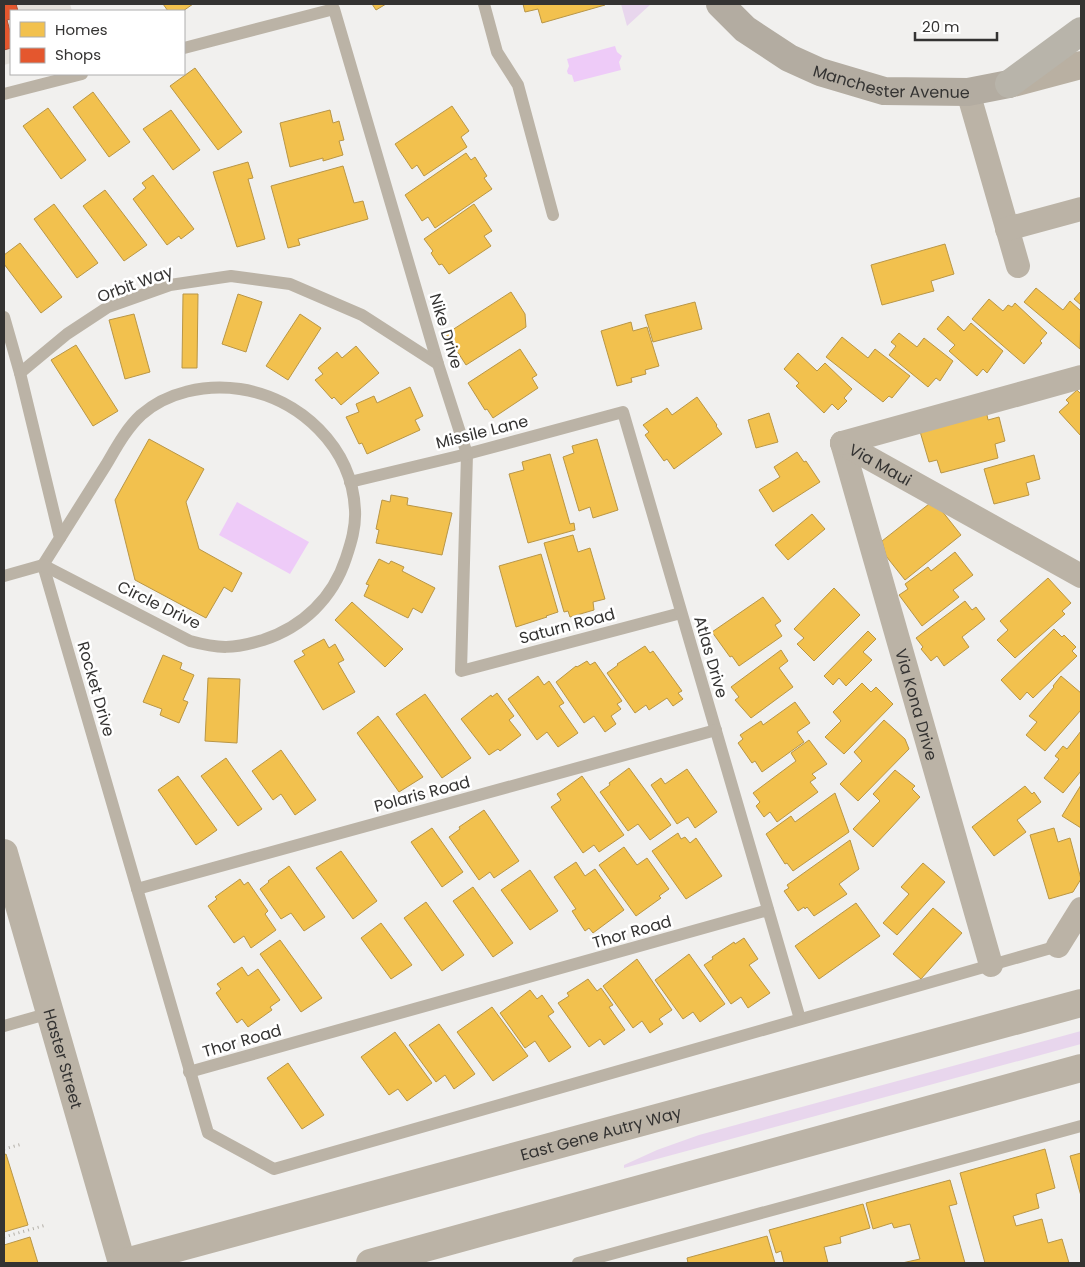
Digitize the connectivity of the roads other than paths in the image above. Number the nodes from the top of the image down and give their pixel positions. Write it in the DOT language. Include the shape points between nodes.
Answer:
graph roads {
  1 [pos="484,4"];
  2 [pos="720,4"];
  3 [pos="1081,31"];
  4 [pos="185,48"];
  5 [pos="1081,65"];
  6 [pos="78,75"];
  7 [pos="1009,84"];
  8 [pos="968,92"];
  9 [pos="4,94"];
  10 [pos="1081,209"];
  11 [pos="553,215"];
  12 [pos="1008,229"];
  13 [pos="1018,266"];
  14 [pos="4,318"];
  15 [pos="438,364"];
  16 [pos="20,373"];
  17 [pos="1081,377"];
  18 [pos="623,412"];
  19 [pos="842,443"];
  20 [pos="466,454"];
  21 [pos="350,482"];
  22 [pos="60,538"];
  23 [pos="43,565"];
  24 [pos="4,576"];
  25 [pos="1081,576"];
  26 [pos="682,612"];
  27 [pos="460,671"];
  28 [pos="716,730"];
  29 [pos="4,853"];
  30 [pos="137,889"];
  31 [pos="1081,909"];
  32 [pos="768,910"];
  33 [pos="1058,946"];
  34 [pos="991,965"];
  35 [pos="1081,1003"];
  36 [pos="50,1013"];
  37 [pos="800,1020"];
  38 [pos="4,1026"];
  39 [pos="1081,1068"];
  40 [pos="189,1072"];
  41 [pos="1081,1126"];
  42 [pos="122,1263"];
  43 [pos="370,1263"];
  44 [pos="578,1263"];
  1 -- 11 [label="lane" via="497,52 518,85"];
  2 -- 8 [label="main road, Manchester Avenue" via="745,29 789,58 820,72 884,91"];
  3 -- 7 [label="highway"];
  4 -- 15 [label="lane, Nike Drive" via="334,9"];
  5 -- 7 [label="main road, Manchester Avenue"];
  6 -- 9 [label="lane"];
  7 -- 8 [label="main road, Manchester Avenue"];
  8 -- 12 [label="street"];
  10 -- 12 [label="street"];
  12 -- 13 [label="street"];
  14 -- 16 [label="lane"];
  15 -- 16 [label="lane, Orbit Way" via="362,316 290,284 231,276 170,285 108,307 67,334"];
  15 -- 20 [label="lane, Nike Drive"];
  16 -- 22 [label="lane"];
  17 -- 19 [label="street, Via Maui"];
  18 -- 20 [label="lane, Missile Lane"];
  18 -- 26 [label="lane, Atlas Drive"];
  19 -- 25 [label="street, Via Maui"];
  19 -- 34 [label="street, Via Kona Drive"];
  20 -- 21 [label="lane, Missile Lane"];
  20 -- 27 [label="lane, Nike Drive"];
  21 -- 22 [label="lane, Circle Drive" via="344,465 326,436 299,412 250,391 213,388 193,391 155,404 139,417"];
  21 -- 23 [label="lane, Circle Drive" via="354,528 335,583 308,616 272,637 251,643 211,647 190,640"];
  22 -- 23 [label="lane"];
  23 -- 24 [label="lane"];
  23 -- 30 [label="lane, Rocket Drive"];
  26 -- 27 [label="lane, Saturn Road"];
  26 -- 28 [label="lane, Atlas Drive"];
  28 -- 30 [label="lane, Polaris Road"];
  28 -- 32 [label="lane, Atlas Drive"];
  29 -- 36 [label="street, Haster Street"];
  30 -- 40 [label="lane, Rocket Drive"];
  31 -- 33 [label="street"];
  32 -- 37 [label="lane"];
  32 -- 40 [label="lane, Thor Road"];
  33 -- 34 [label="lane, Thor Road"];
  34 -- 37 [label="lane, Thor Road"];
  35 -- 42 [label="street, East Gene Autry Way"];
  36 -- 38 [label="lane"];
  36 -- 42 [label="street, Haster Street"];
  37 -- 40 [label="lane, Thor Road" via="274,1169 208,1133"];
  39 -- 43 [label="street"];
  41 -- 44 [label="lane"];
}
